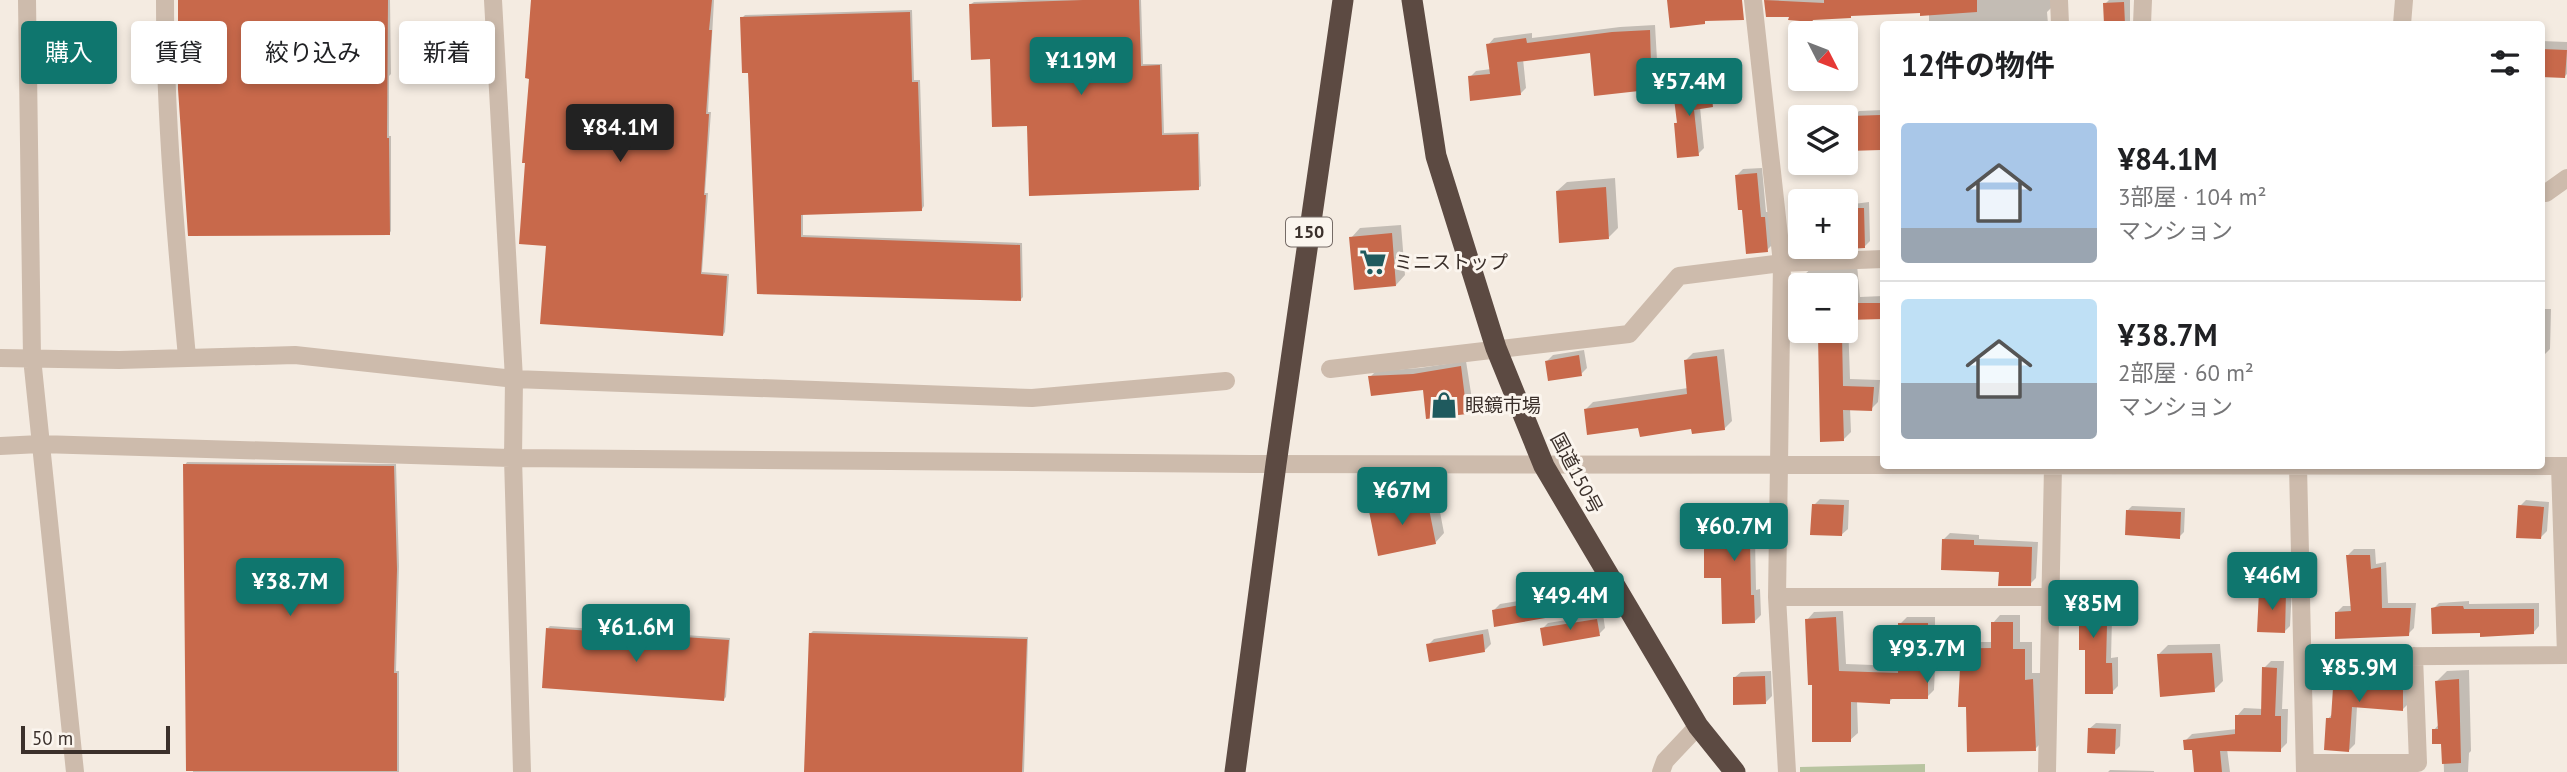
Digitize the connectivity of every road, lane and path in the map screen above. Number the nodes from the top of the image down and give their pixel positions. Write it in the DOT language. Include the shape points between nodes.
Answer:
graph roads {
  1 [pos="27,0"];
  2 [pos="165,0"];
  3 [pos="493,0"];
  4 [pos="1343,0"];
  5 [pos="1412,0"];
  6 [pos="1753,0"];
  7 [pos="2059,0"];
  8 [pos="2143,0"];
  9 [pos="2404,0"];
  10 [pos="2060,21"];
  11 [pos="2143,21"];
  12 [pos="2402,21"];
  13 [pos="2567,178"];
  14 [pos="2545,193"];
  15 [pos="1880,259"];
  16 [pos="1782,264"];
  17 [pos="1496,348"];
  18 [pos="187,357"];
  19 [pos="0,358"];
  20 [pos="33,358"];
  21 [pos="1330,369"];
  22 [pos="514,379"];
  23 [pos="1226,381"];
  24 [pos="40,444"];
  25 [pos="0,446"];
  26 [pos="513,458"];
  27 [pos="1276,464"];
  28 [pos="1544,466"];
  29 [pos="1780,466"];
  30 [pos="1880,466"];
  31 [pos="2545,466"];
  32 [pos="2564,466"];
  33 [pos="2053,469"];
  34 [pos="2298,469"];
  35 [pos="1777,597"];
  36 [pos="2050,597"];
  37 [pos="2414,656"];
  38 [pos="2304,657"];
  39 [pos="1698,726"];
  40 [pos="2305,767"];
  41 [pos="75,772"];
  42 [pos="522,772"];
  43 [pos="1235,772"];
  44 [pos="1661,772"];
  45 [pos="1735,772"];
  46 [pos="1787,772"];
  47 [pos="2047,772"];
  1 -- 20 [label="street"];
  2 -- 18 [label="street"];
  3 -- 22 [label="street"];
  4 -- 27 [label="highway, 150"];
  5 -- 17 [label="highway, 国道150号" via="1436,156"];
  6 -- 16 [label="street"];
  7 -- 10 [label="street"];
  8 -- 11 [label="street"];
  9 -- 12 [label="street"];
  13 -- 14 [label="street"];
  15 -- 16 [label="street"];
  16 -- 17 [label="street" via="1679,276 1629,334"];
  16 -- 29 [label="street"];
  17 -- 21 [label="street"];
  17 -- 28 [label="highway, 国道150号"];
  18 -- 20 [label="street"];
  18 -- 22 [label="street" via="295,355"];
  19 -- 20 [label="street"];
  20 -- 24 [label="street"];
  22 -- 23 [label="street" via="1032,398"];
  22 -- 26 [label="street"];
  24 -- 25 [label="street"];
  24 -- 26 [label="street"];
  24 -- 41 [label="street"];
  26 -- 27 [label="street"];
  26 -- 42 [label="street"];
  27 -- 28 [label="street"];
  27 -- 43 [label="highway, 150"];
  28 -- 29 [label="street"];
  28 -- 39 [label="highway, 国道150号"];
  29 -- 30 [label="street"];
  29 -- 35 [label="street"];
  31 -- 32 [label="street"];
  32 -- 37 [label="street" via="2566,655"];
  33 -- 36 [label="street"];
  34 -- 38 [label="street"];
  35 -- 36 [label="street"];
  35 -- 46 [label="street"];
  36 -- 47 [label="street"];
  37 -- 38 [label="street"];
  37 -- 40 [label="street" via="2418,764"];
  38 -- 40 [label="street"];
  39 -- 44 [label="street" via="1665,761"];
  39 -- 45 [label="highway, 国道150号"];
}
